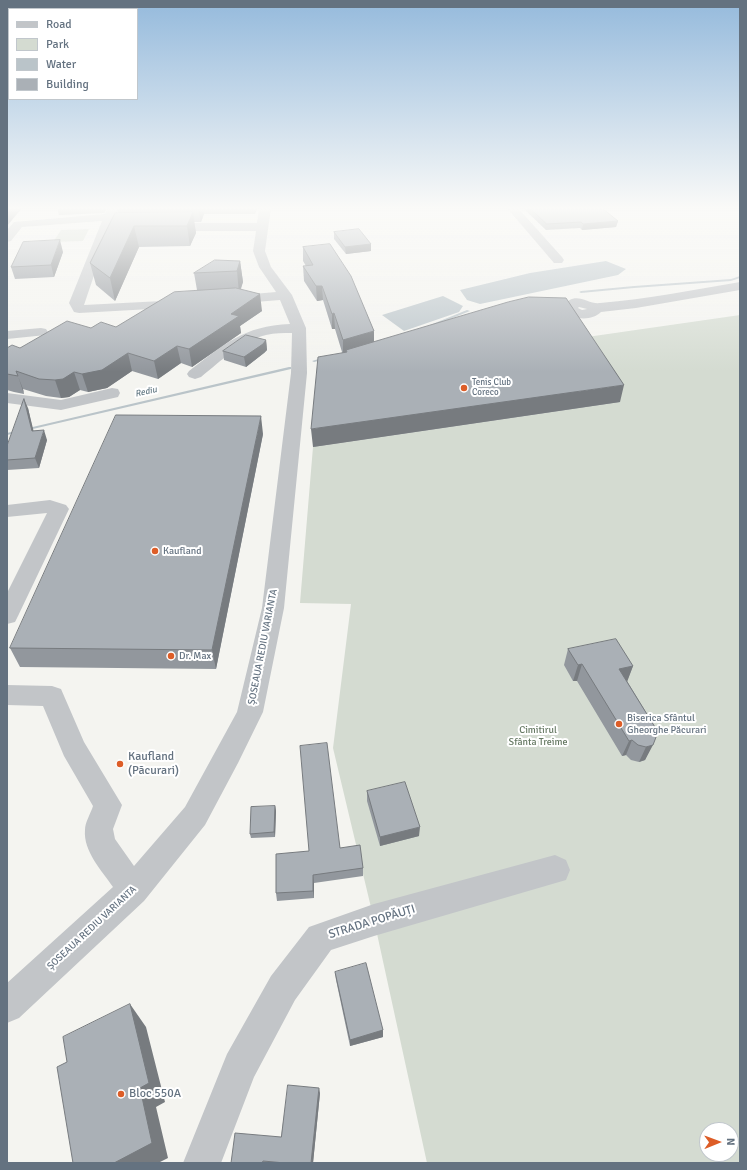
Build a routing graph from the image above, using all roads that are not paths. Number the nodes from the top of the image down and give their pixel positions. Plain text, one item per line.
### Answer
1 (92, 263) edge
2 (263, 263) edge
3 (740, 286) edge
4 (285, 294) junction
5 (217, 301) edge
6 (194, 303) edge
7 (563, 307) edge
8 (299, 328) junction
9 (41, 332) dead end
10 (7, 335) edge
11 (195, 374) dead end
12 (112, 393) dead end
13 (7, 398) edge
14 (29, 495) dead end
15 (7, 497) edge
16 (7, 511) edge
17 (7, 616) edge
18 (7, 695) edge
19 (555, 870) dead end
20 (133, 890) junction
21 (7, 1006) edge
22 (202, 1163) edge

1 - 6 street
2 - 4 street, ȘOSEAUA REDIU VARIANTA
3 - 7 street
4 - 5 street
4 - 8 street, ȘOSEAUA REDIU VARIANTA
8 - 11 street
8 - 20 street, ȘOSEAUA REDIU VARIANTA
9 - 10 street
12 - 13 street
14 - 15 street
16 - 17 street
18 - 20 street
19 - 22 street, STRADA POPĂUȚI
20 - 21 street, ȘOSEAUA REDIU VARIANTA

